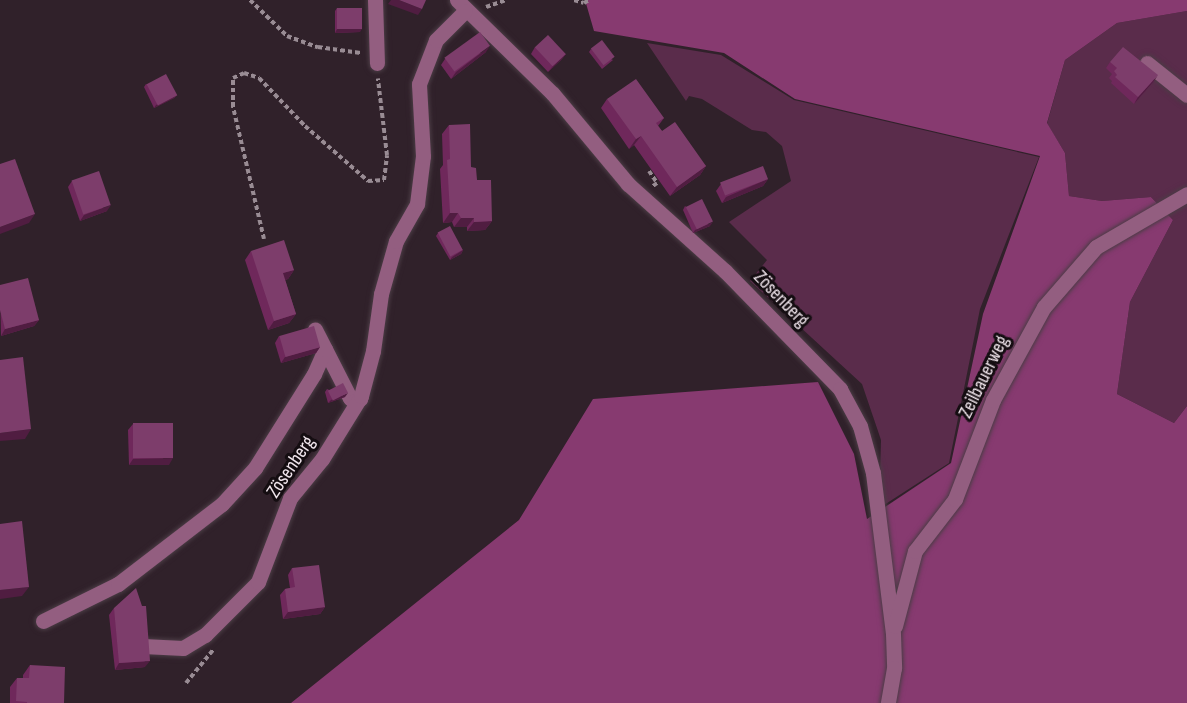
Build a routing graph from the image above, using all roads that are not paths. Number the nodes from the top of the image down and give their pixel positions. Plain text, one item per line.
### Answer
1 (375, 0) edge
2 (461, 5) edge
3 (376, 59) road end
4 (1147, 63) edge
5 (1187, 95) edge
6 (1187, 194) edge
7 (315, 329) edge
8 (325, 349) junction
9 (360, 399) junction
10 (43, 621) dead end
11 (893, 634) junction
12 (143, 646) edge
13 (888, 703) edge

1 - 3 street
2 - 9 street, Zösenberg
2 - 11 street, Zösenberg
4 - 5 street
6 - 11 street, Zeilbauerweg
7 - 8 street
8 - 9 street
8 - 10 street, Zösenberg
9 - 12 street, Zösenberg
11 - 13 street, Zösenberg

